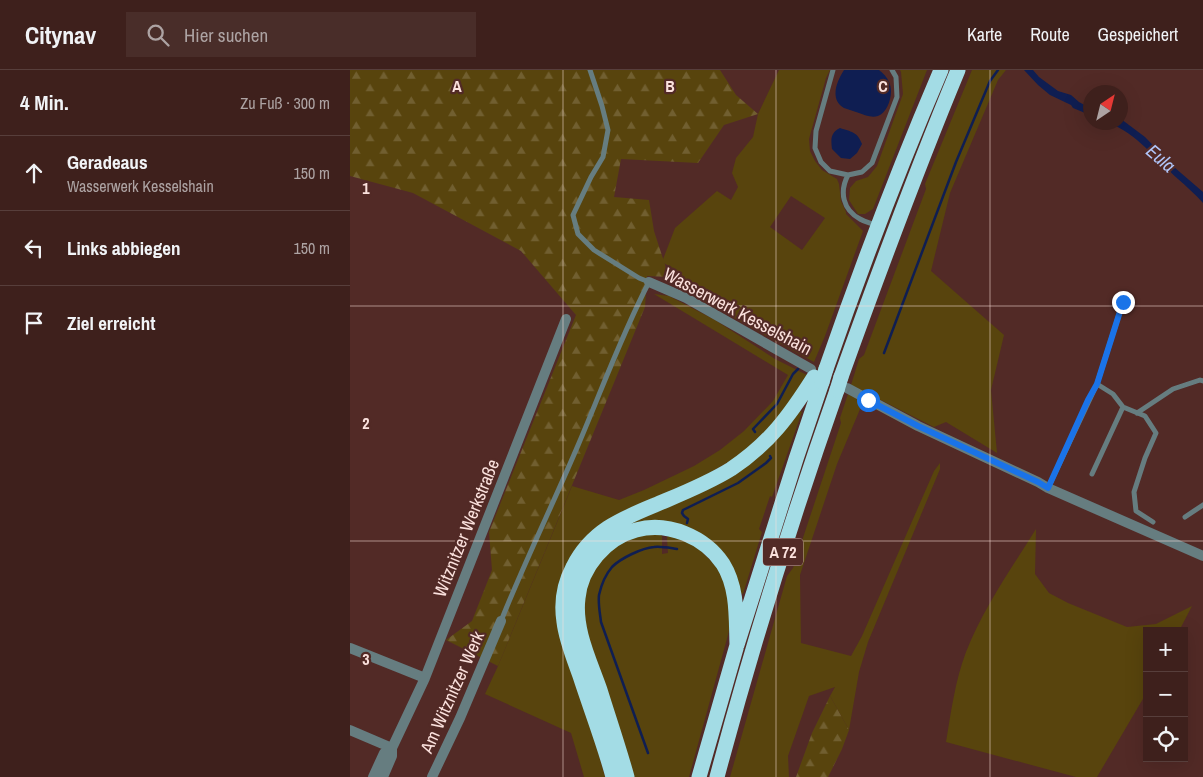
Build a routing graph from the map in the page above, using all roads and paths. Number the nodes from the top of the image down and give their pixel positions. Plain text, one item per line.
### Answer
1 (590, 70) edge
2 (833, 70) edge
3 (892, 70) edge
4 (940, 70) edge
5 (958, 70) edge
6 (848, 176) junction
7 (878, 226) junction
8 (648, 282) junction
9 (1123, 302) dead end
10 (566, 319) dead end
11 (819, 372) junction
12 (1203, 381) edge
13 (1097, 384) junction
14 (842, 385) junction
15 (1123, 407) junction
16 (1137, 413) junction
17 (1092, 474) dead end
18 (1048, 488) junction
19 (1203, 505) edge
20 (1185, 516) dead end
21 (1153, 522) dead end
22 (1203, 556) edge
23 (501, 621) joint
24 (737, 645) junction
25 (350, 648) edge
26 (425, 678) junction
27 (350, 730) edge
28 (392, 748) junction
29 (373, 777) edge
30 (383, 777) edge
31 (432, 777) edge
32 (613, 777) edge
33 (627, 777) edge
34 (699, 777) edge
35 (717, 777) edge

1 - 8 lane
2 - 6 lane
3 - 6 lane
4 - 7 highway, A 72
5 - 14 highway, A 72
6 - 7 lane
7 - 11 highway, A 72
8 - 11 street, Wasserwerk Kesselshain
8 - 23 lane
9 - 13 lane
10 - 26 street, Witznitzer Werkstraße
11 - 24 highway, A 72
11 - 32 highway
12 - 16 lane
13 - 15 lane
13 - 18 lane
14 - 18 street
14 - 35 highway, A 72
15 - 16 lane
15 - 17 lane
16 - 21 lane
18 - 22 street
19 - 20 lane
23 - 31 street, Am Witznitzer Werk
24 - 33 highway
24 - 34 highway, A 72
25 - 26 street
26 - 28 street, Witznitzer Werkstraße
27 - 28 street
28 - 29 street, Witznitzer Werkstraße
28 - 30 street, Witznitzer Werkstraße

